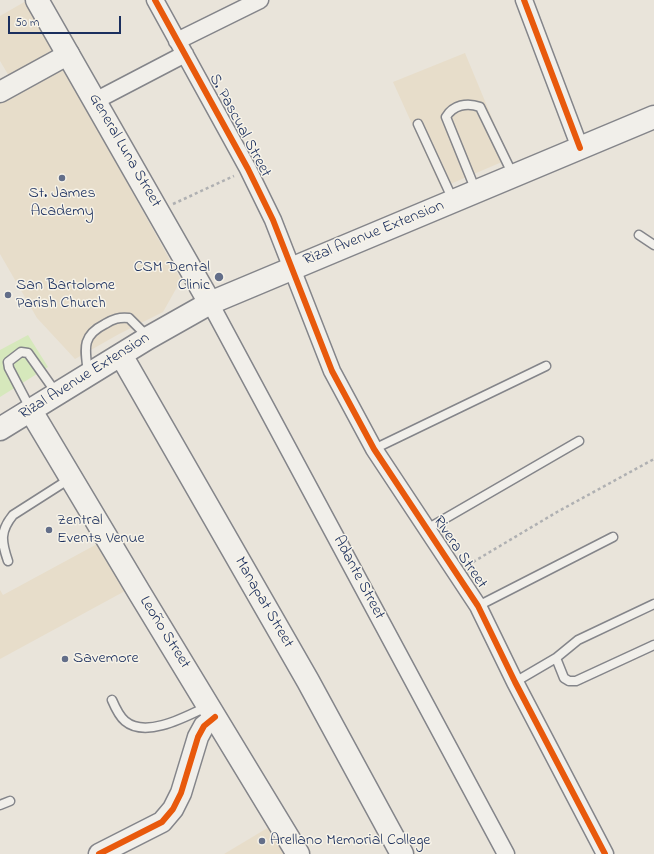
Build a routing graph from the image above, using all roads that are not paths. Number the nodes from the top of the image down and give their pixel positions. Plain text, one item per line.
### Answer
1 (37, 0) edge
2 (155, 0) edge
3 (260, 0) edge
4 (524, 0) edge
5 (181, 47) junction
6 (69, 54) junction
7 (0, 92) edge
8 (95, 101) junction
9 (654, 117) edge
10 (418, 124) dead end
11 (580, 148) junction
12 (514, 176) junction
13 (476, 192) junction
14 (454, 201) junction
15 (639, 235) dead end
16 (654, 244) edge
17 (292, 268) junction
18 (210, 303) junction
19 (148, 338) junction
20 (120, 355) junction
21 (546, 366) dead end
22 (88, 375) junction
23 (58, 394) junction
24 (32, 411) junction
25 (0, 429) edge
26 (579, 441) dead end
27 (374, 449) junction
28 (72, 477) junction
29 (427, 529) junction
30 (613, 537) dead end
31 (8, 561) dead end
32 (654, 604) edge
33 (478, 606) junction
34 (654, 645) edge
35 (556, 658) junction
36 (515, 682) junction
37 (112, 700) dead end
38 (212, 712) junction
39 (10, 801) dead end
40 (0, 806) edge
41 (99, 854) edge
42 (298, 854) edge
43 (402, 854) edge
44 (506, 854) edge
45 (605, 854) edge

1 - 6 main road, General Luna Street
2 - 5 street, S. Pascual Street
3 - 5 street
4 - 11 street
5 - 8 street
5 - 17 street, S. Pascual Street
6 - 7 street
6 - 8 main road, General Luna Street
8 - 18 main road, General Luna Street
9 - 11 main road, Rizal Avenue Extension
10 - 14 lane
11 - 12 main road, Rizal Avenue Extension
12 - 13 main road, Rizal Avenue Extension
12 - 13 lane
13 - 14 main road, Rizal Avenue Extension
14 - 17 main road, Rizal Avenue Extension
15 - 16 lane
17 - 18 main road, Rizal Avenue Extension
17 - 27 street, Rivera Street
18 - 19 main road, Rizal Avenue Extension
18 - 44 street, Adante Street
19 - 20 main road, Rizal Avenue Extension
19 - 22 lane
20 - 22 main road, Rizal Avenue Extension
20 - 43 main road, Manapat Street
21 - 27 lane
22 - 23 main road, Rizal Avenue Extension
23 - 24 main road, Rizal Avenue Extension
23 - 24 lane
24 - 25 main road, Rizal Avenue Extension
24 - 28 main road, Leoño Street
26 - 29 lane
27 - 29 street, Rivera Street
28 - 31 lane
28 - 38 main road, Leoño Street
29 - 33 street, Rivera Street
30 - 33 lane
32 - 35 lane
33 - 36 street, Rivera Street
34 - 35 lane
35 - 36 lane
36 - 45 street, Rivera Street
37 - 38 lane
38 - 41 street
38 - 42 main road, Leoño Street
39 - 40 lane

